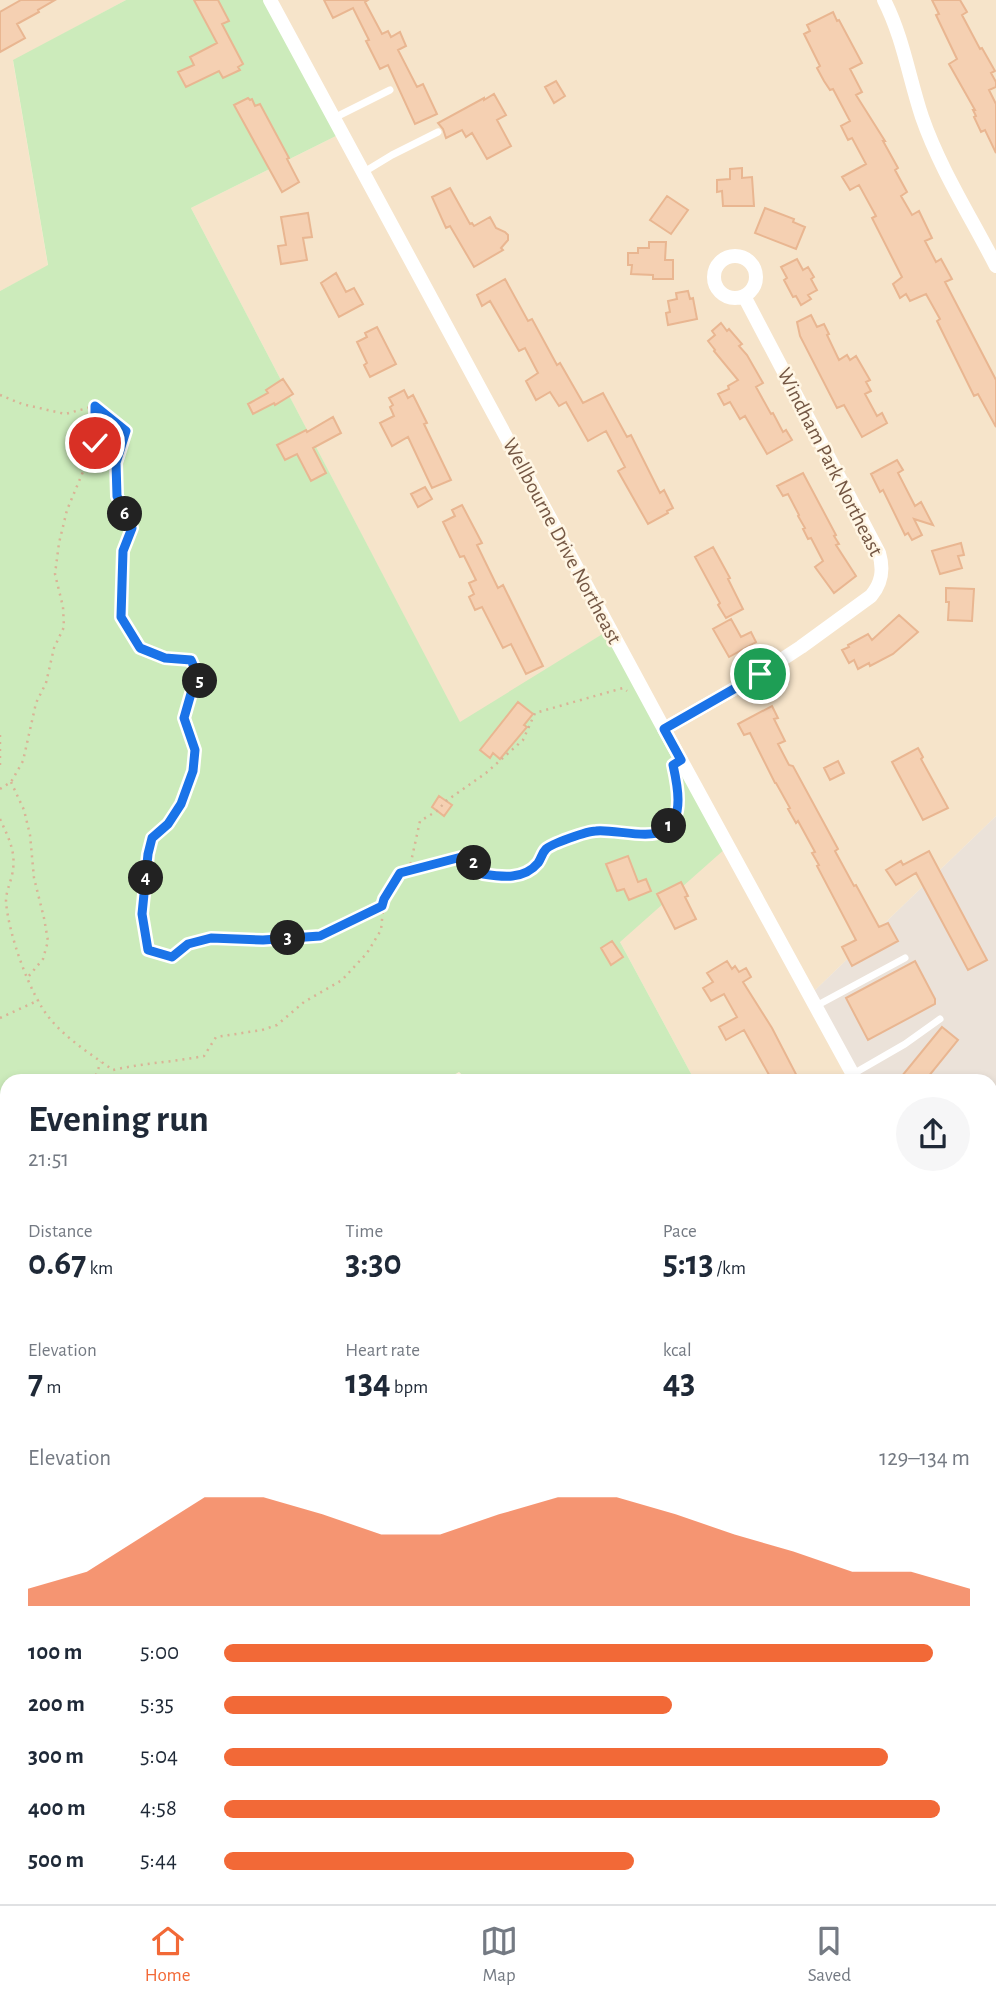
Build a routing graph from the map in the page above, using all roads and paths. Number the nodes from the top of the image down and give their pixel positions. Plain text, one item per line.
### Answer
1 (270, 0) edge
2 (884, 0) edge
3 (390, 90) dead end
4 (334, 118) junction
5 (438, 132) dead end
6 (363, 172) junction
7 (996, 266) edge
8 (744, 296) dead end
9 (0, 395) edge
10 (95, 406) junction
11 (631, 693) dead end
12 (664, 729) junction
13 (0, 735) edge
14 (0, 770) edge
15 (11, 782) junction
16 (677, 783) dead end
17 (0, 789) edge
18 (0, 819) edge
19 (410, 871) junction
20 (382, 906) junction
21 (905, 958) dead end
22 (27, 977) junction
23 (39, 1000) junction
24 (816, 1006) junction
25 (0, 1018) edge
26 (940, 1019) dead end
27 (102, 1062) junction
28 (97, 1074) edge
29 (853, 1074) edge
30 (861, 1074) edge

1 - 4 street, Wellbourne Drive Northeast
2 - 7 street
3 - 4 lane
4 - 6 street, Wellbourne Drive Northeast
5 - 6 lane
6 - 12 street, Wellbourne Drive Northeast
8 - 12 street, Windham Park Northeast
9 - 10 path
10 - 15 path
10 - 20 path
11 - 19 path
12 - 24 street, Wellbourne Drive Northeast
13 - 14 path
15 - 17 path
15 - 22 path
16 - 19 path
18 - 22 path
19 - 20 path
20 - 27 path
21 - 24 lane
22 - 23 path
23 - 25 path
23 - 27 path
24 - 29 street, Wellbourne Drive Northeast
26 - 30 lane
27 - 28 path

